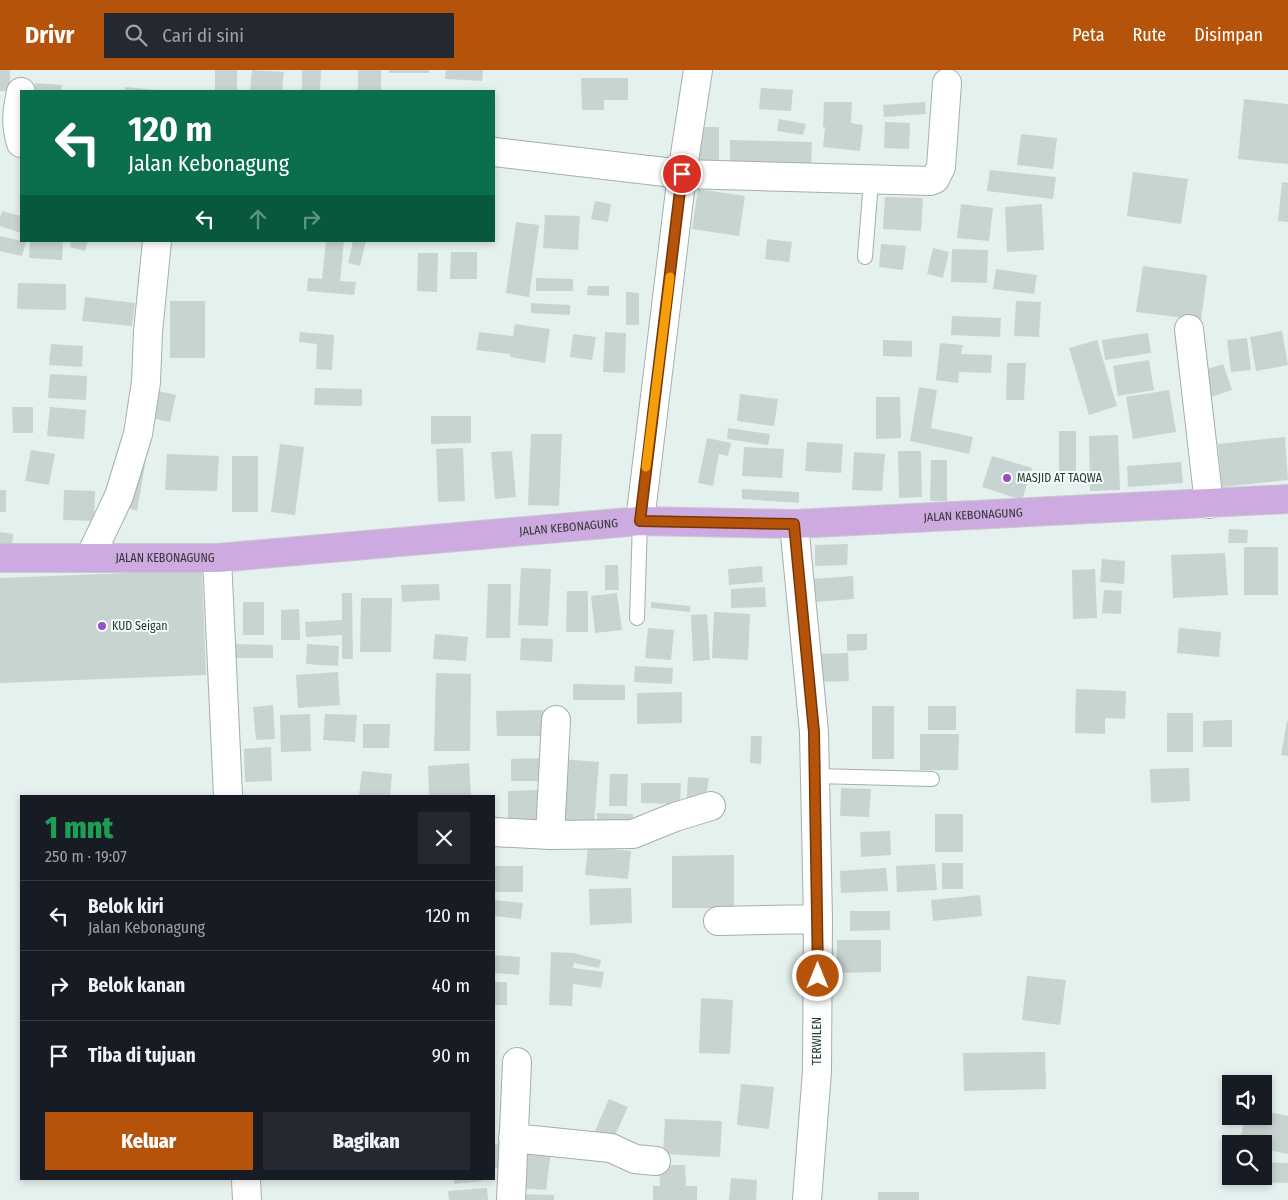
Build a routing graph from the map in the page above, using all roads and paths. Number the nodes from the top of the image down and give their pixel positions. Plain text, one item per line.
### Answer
1 (26, 70) edge
2 (698, 70) edge
3 (946, 83) dead end
4 (21, 90) edge
5 (20, 96) edge
6 (20, 140) edge
7 (495, 152) edge
8 (682, 174) junction
9 (871, 180) junction
10 (157, 242) edge
11 (865, 257) dead end
12 (1189, 329) dead end
13 (1288, 499) edge
14 (1209, 504) junction
15 (640, 521) junction
16 (794, 524) junction
17 (90, 557) junction
18 (0, 558) edge
19 (217, 558) junction
20 (637, 618) dead end
21 (556, 720) dead end
22 (815, 776) junction
23 (932, 779) dead end
24 (228, 795) edge
25 (711, 806) dead end
26 (495, 832) edge
27 (550, 835) junction
28 (818, 918) junction
29 (718, 920) dead end
30 (517, 1062) dead end
31 (513, 1138) junction
32 (656, 1161) dead end
33 (246, 1180) edge
34 (247, 1200) edge
35 (511, 1200) edge
36 (807, 1200) edge

1 - 4 street
2 - 8 street
3 - 9 street
5 - 6 street
7 - 8 street
8 - 9 street
8 - 15 street
9 - 11 lane
10 - 17 street
12 - 14 street
13 - 14 main road, JALAN KEBONAGUNG
14 - 16 main road, JALAN KEBONAGUNG
15 - 16 main road, JALAN KEBONAGUNG
15 - 19 main road, JALAN KEBONAGUNG
15 - 20 lane
16 - 22 street, TERWILEN
17 - 18 main road, JALAN KEBONAGUNG
17 - 19 main road, JALAN KEBONAGUNG
19 - 24 street
21 - 27 street
22 - 23 lane
22 - 28 street, TERWILEN
25 - 27 street
26 - 27 street
28 - 29 street
28 - 36 street, TERWILEN
30 - 31 street
31 - 32 street
31 - 35 street
33 - 34 street

